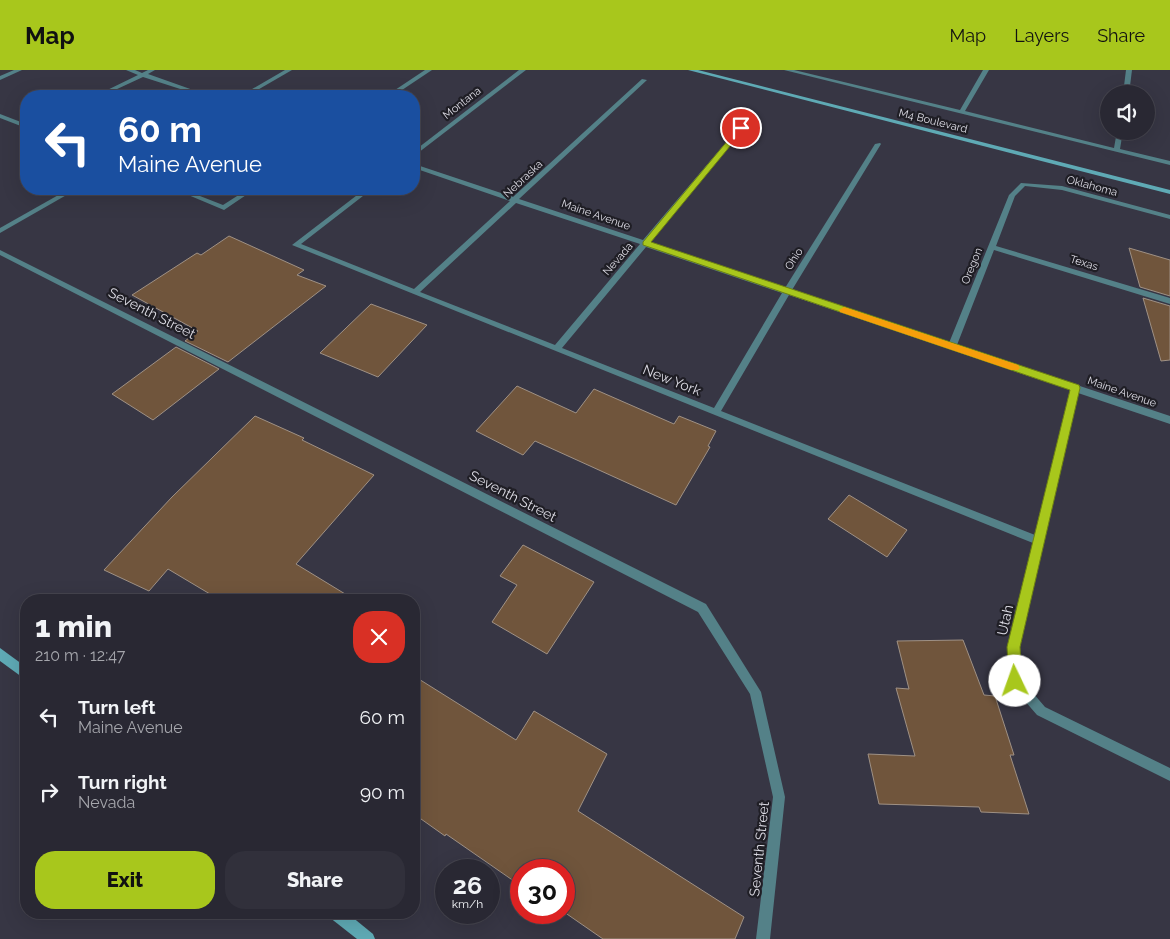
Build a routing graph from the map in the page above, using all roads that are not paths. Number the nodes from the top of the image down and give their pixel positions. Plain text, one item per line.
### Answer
1 (19, 70) edge
2 (129, 70) edge
3 (152, 70) edge
4 (289, 70) edge
5 (429, 70) edge
6 (523, 70) edge
7 (691, 70) edge
8 (787, 70) edge
9 (986, 70) edge
10 (1130, 70) edge
11 (142, 74) junction
12 (0, 78) edge
13 (644, 80) dead end
14 (1128, 85) edge
15 (110, 90) edge
16 (189, 90) edge
17 (253, 90) edge
18 (398, 90) edge
19 (962, 112) junction
20 (753, 114) dead end
21 (0, 116) edge
22 (20, 124) edge
23 (1119, 140) edge
24 (878, 144) dead end
25 (420, 149) edge
26 (1117, 150) junction
27 (1170, 163) edge
28 (420, 168) edge
29 (1170, 192) edge
30 (1012, 194) joint
31 (63, 195) edge
32 (192, 195) edge
33 (243, 195) edge
34 (361, 195) edge
35 (515, 200) junction
36 (1170, 217) edge
37 (0, 231) edge
38 (646, 244) junction
39 (992, 248) junction
40 (0, 252) edge
41 (787, 291) junction
42 (415, 292) junction
43 (1170, 301) edge
44 (952, 346) junction
45 (556, 349) junction
46 (1075, 388) junction
47 (716, 412) junction
48 (1170, 420) edge
49 (1039, 541) junction
50 (0, 654) edge
51 (20, 669) edge
52 (1170, 775) edge
53 (343, 919) edge
54 (368, 939) edge
55 (763, 939) edge

1 - 12 street
2 - 11 street
3 - 11 street
4 - 17 street
5 - 18 street
6 - 25 street, Montana
7 - 29 street, M4 Boulevard
8 - 19 street
9 - 19 street
10 - 14 street
11 - 15 street
11 - 16 street
13 - 35 street, Nebraska
19 - 26 street
20 - 38 street, Nevada
21 - 22 street
23 - 26 street
24 - 41 street, Ohio
26 - 27 street
28 - 35 street, Maine Avenue
30 - 36 street, Oklahoma
30 - 39 street, Oregon
31 - 37 street
32 - 33 street
34 - 42 street, New York
35 - 38 street, Maine Avenue
35 - 42 street, Nebraska
38 - 41 street, Maine Avenue
38 - 45 street, Nevada
39 - 43 street, Texas
39 - 44 street, Oregon
40 - 55 street, Seventh Street
41 - 44 street, Maine Avenue
41 - 47 street, Ohio
42 - 45 street, New York
44 - 46 street, Maine Avenue
45 - 47 street, New York
46 - 48 street, Maine Avenue
46 - 49 street, Utah
47 - 49 street, New York
49 - 52 street, Utah
50 - 51 street
53 - 54 street

